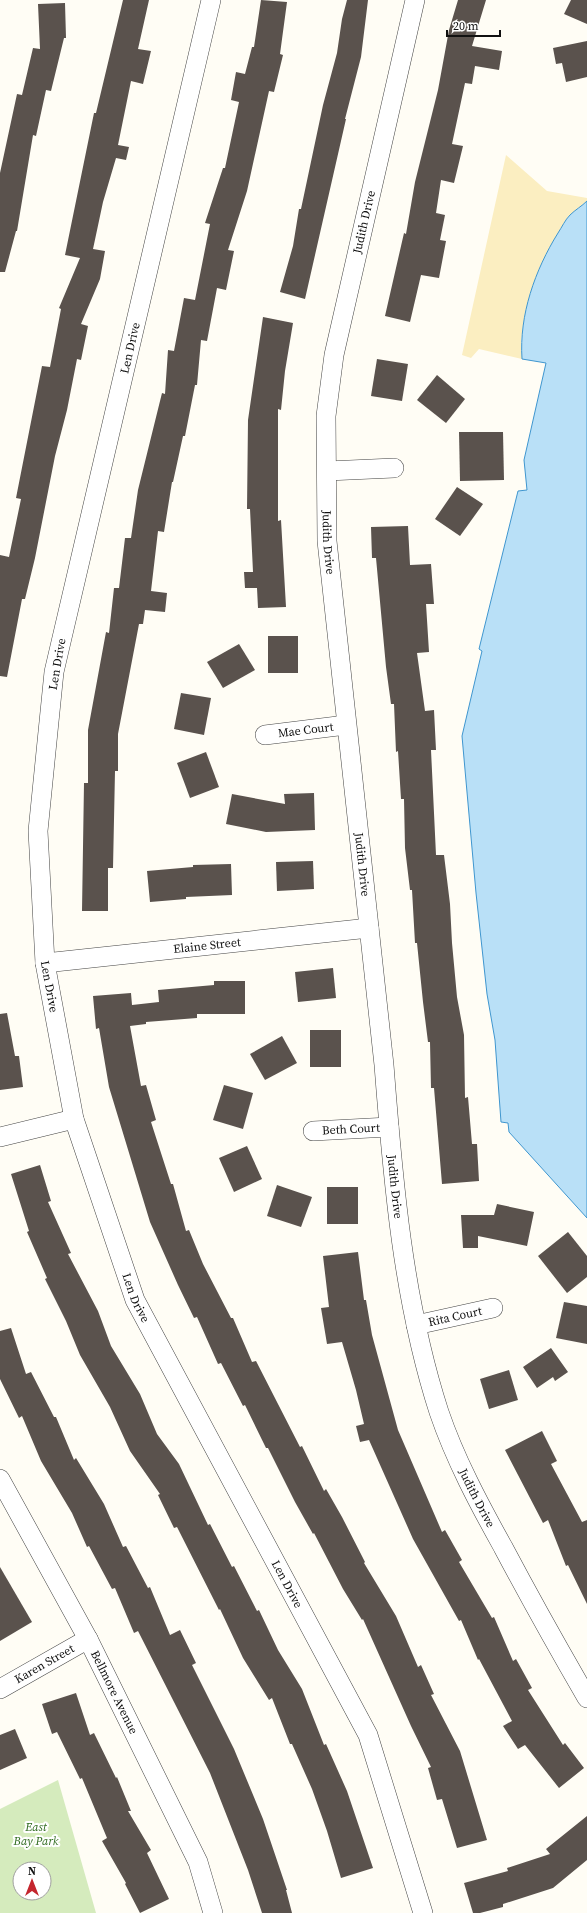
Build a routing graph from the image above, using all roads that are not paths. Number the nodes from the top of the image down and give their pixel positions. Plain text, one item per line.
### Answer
1 (211, 0) edge
2 (415, 0) edge
3 (394, 468) dead end
4 (327, 470) junction
5 (346, 725) junction
6 (265, 735) dead end
7 (368, 928) junction
8 (45, 963) junction
9 (74, 1118) junction
10 (389, 1127) junction
11 (312, 1131) dead end
12 (0, 1137) edge
13 (493, 1308) dead end
14 (416, 1325) junction
15 (0, 1480) edge
16 (88, 1639) junction
17 (0, 1688) edge
18 (587, 1698) edge
19 (213, 1913) edge
20 (423, 1913) edge

1 - 8 street, Len Drive
2 - 4 street, Judith Drive
3 - 4 street
4 - 5 street, Judith Drive
5 - 6 street, Mae Court
5 - 7 street, Judith Drive
7 - 8 street, Elaine Street
7 - 10 street, Judith Drive
8 - 9 street, Len Drive
9 - 12 street
9 - 20 street, Len Drive
10 - 11 street, Beth Court
10 - 14 street, Judith Drive
13 - 14 street, Rita Court
14 - 18 street, Judith Drive
15 - 16 street, Bellmore Avenue
16 - 17 street, Karen Street
16 - 19 street, Bellmore Avenue

